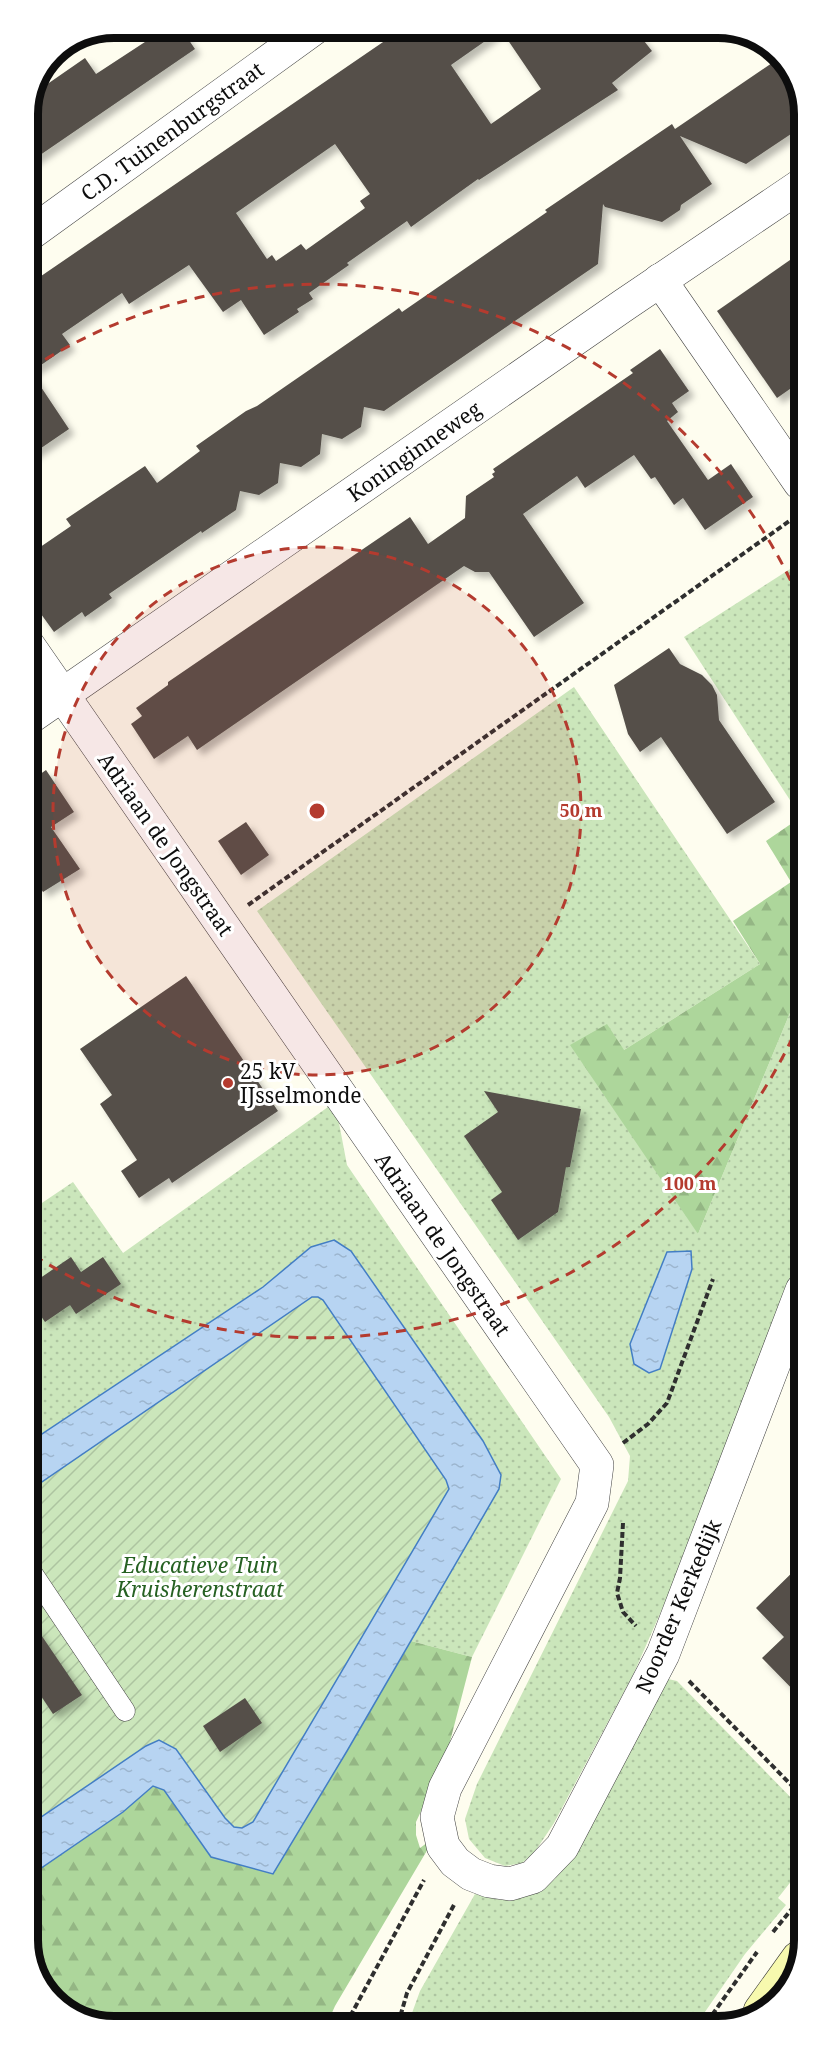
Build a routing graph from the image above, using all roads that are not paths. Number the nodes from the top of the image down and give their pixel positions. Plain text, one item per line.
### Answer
1 (281, 37) edge
2 (794, 190) edge
3 (38, 227) edge
4 (660, 280) junction
5 (794, 473) edge
6 (38, 659) edge
7 (63, 695) junction
8 (38, 712) edge
9 (794, 1311) edge
10 (38, 1581) edge
11 (125, 1711) dead end
12 (471, 1874) joint

1 - 3 street, C.D. Tuinenburgstraat
2 - 4 street, Koninginneweg
4 - 5 street
4 - 7 street, Koninginneweg
6 - 7 street, Adriaan de Jongstraat
7 - 8 street, Koninginneweg
7 - 12 street, Adriaan de Jongstraat
9 - 12 street, Noorder Kerkedijk
10 - 11 lane

